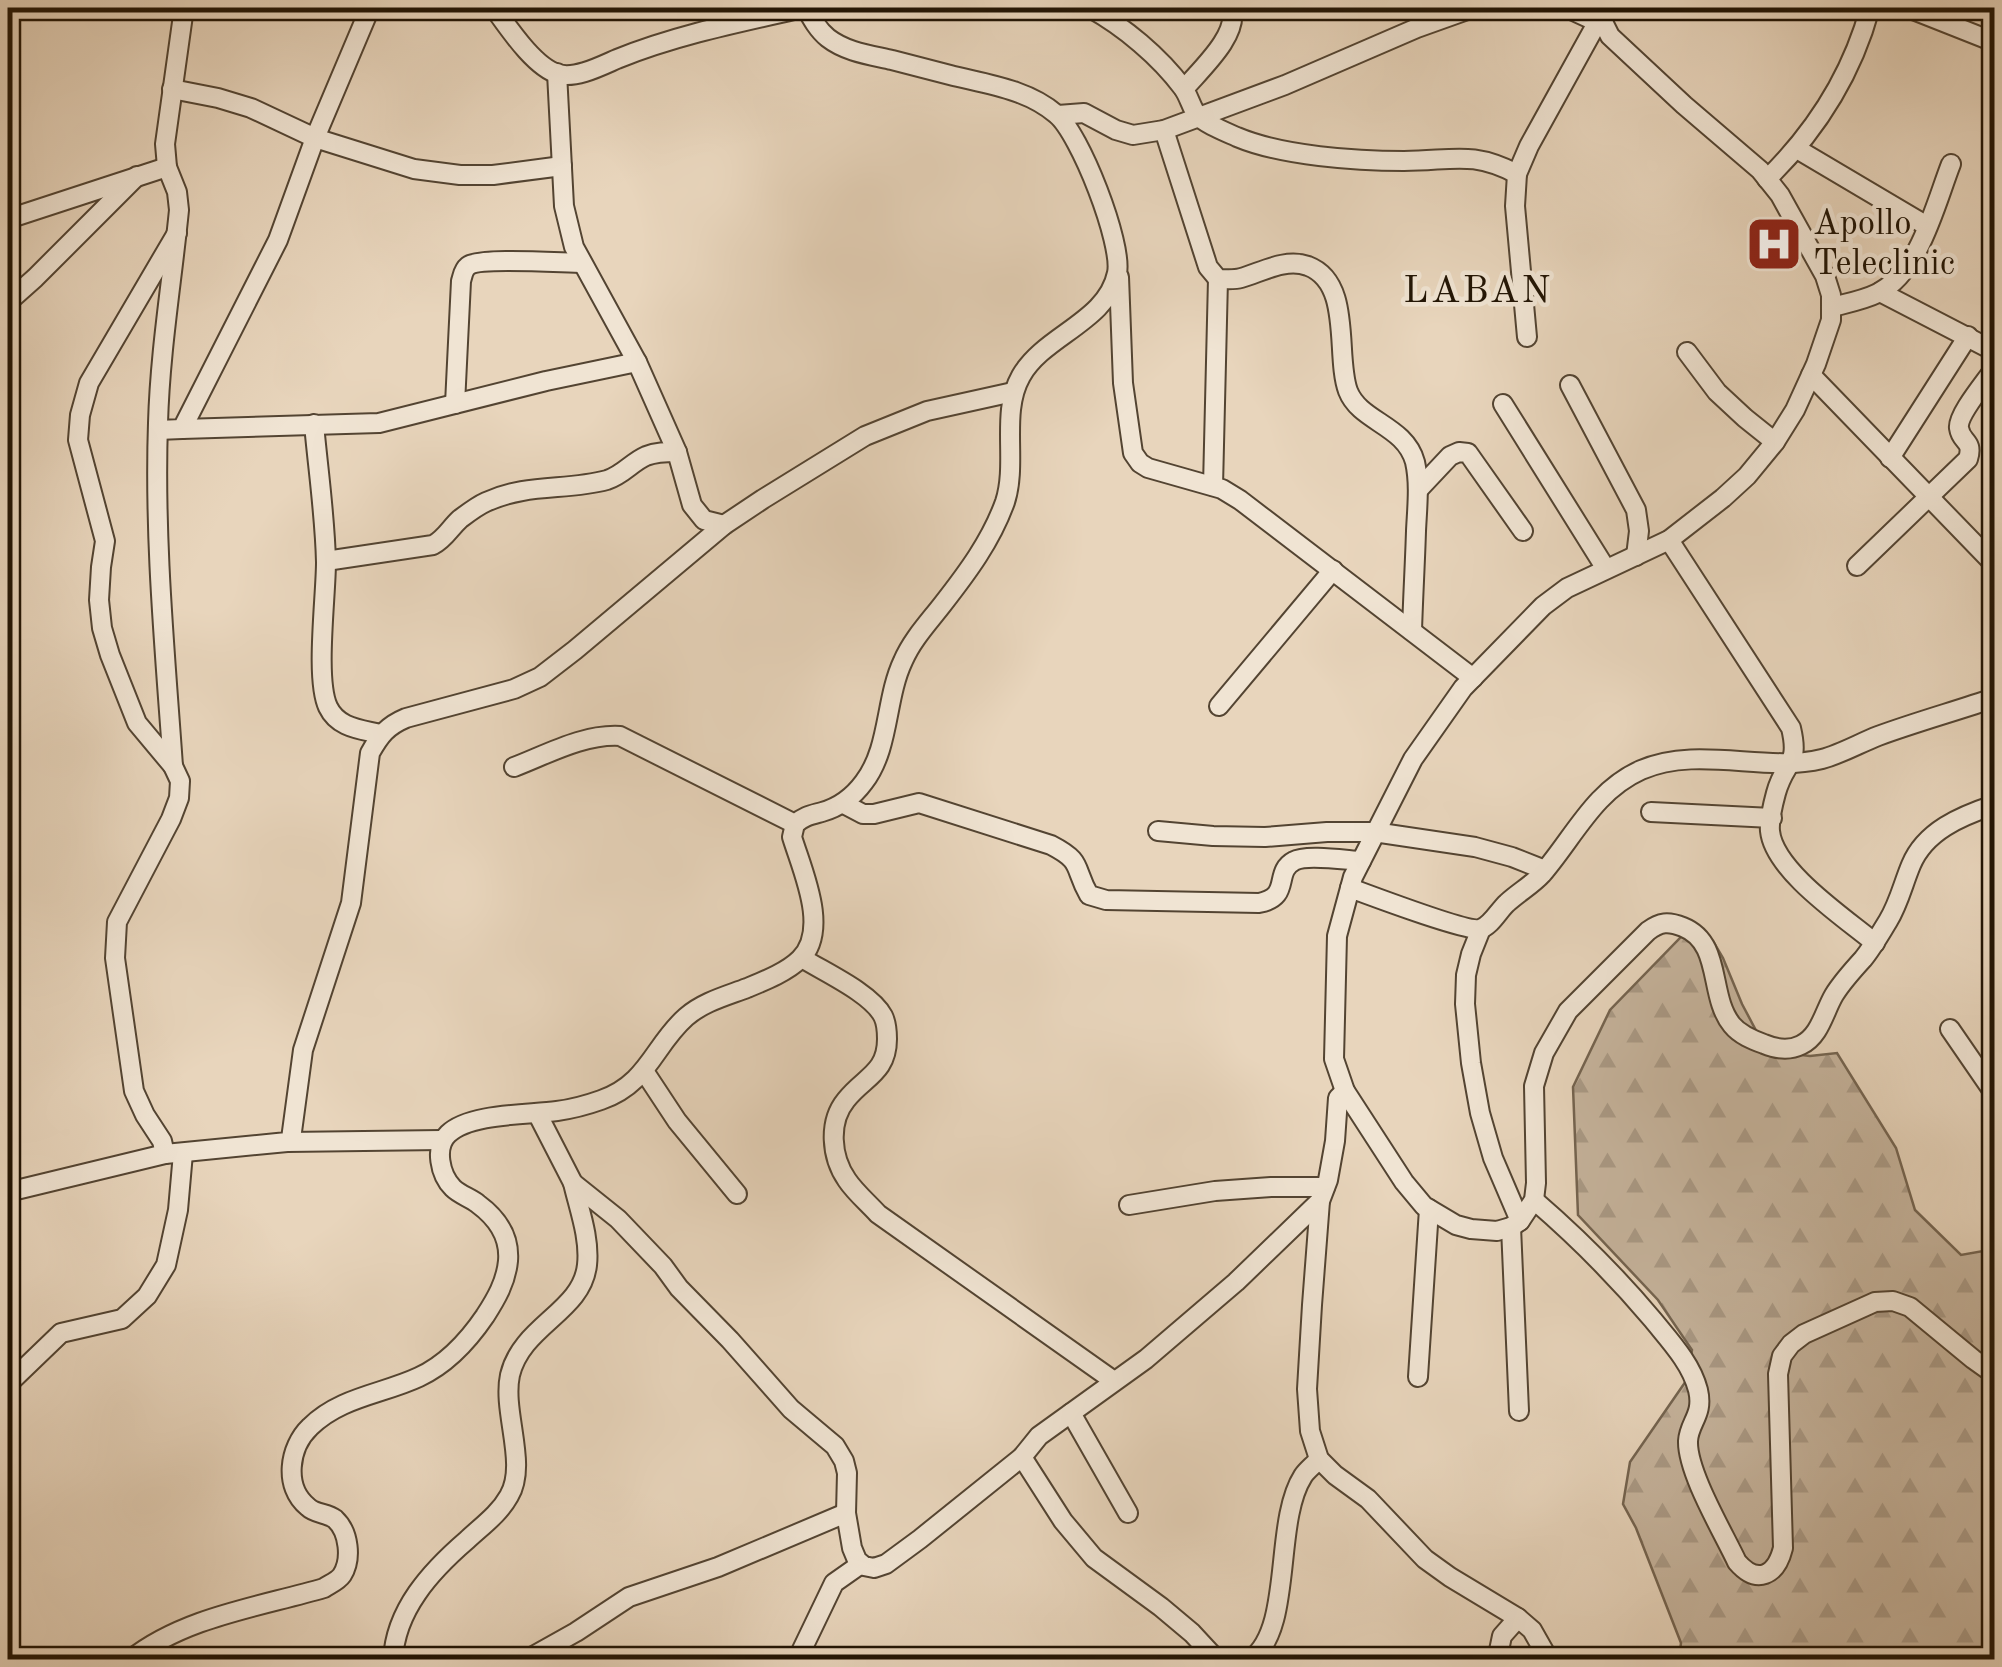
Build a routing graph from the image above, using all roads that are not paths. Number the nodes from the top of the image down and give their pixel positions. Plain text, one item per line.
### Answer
1 (184, 8) edge
2 (370, 8) edge
3 (494, 8) edge
4 (804, 8) edge
5 (1090, 8) edge
6 (1473, 8) edge
7 (1567, 8) edge
8 (1870, 8) edge
9 (1908, 8) edge
10 (1234, 10) edge
11 (1948, 15) edge
12 (1601, 19) edge
13 (1994, 42) edge
14 (556, 74) junction
15 (172, 89) junction
16 (1184, 89) junction
17 (1058, 115) junction
18 (1198, 117) junction
19 (1164, 130) junction
20 (315, 138) junction
21 (1797, 149) junction
22 (1950, 164) dead end
23 (562, 166) junction
24 (167, 167) junction
25 (1517, 174) junction
26 (136, 176) junction
27 (1768, 179) junction
28 (8, 219) edge
29 (1927, 226) junction
30 (177, 233) junction
31 (582, 264) junction
32 (1118, 269) junction
33 (1218, 279) junction
34 (1880, 292) junction
35 (8, 302) edge
36 (1832, 307) junction
37 (1968, 336) junction
38 (1527, 337) dead end
39 (1994, 351) edge
40 (1687, 352) dead end
41 (637, 362) junction
42 (1994, 369) edge
43 (1812, 375) junction
44 (1570, 385) dead end
45 (1013, 392) junction
46 (455, 404) junction
47 (1502, 404) dead end
48 (314, 424) junction
49 (182, 429) junction
50 (158, 430) junction
51 (1775, 442) junction
52 (676, 452) junction
53 (1890, 458) junction
54 (1213, 486) junction
55 (1418, 490) junction
56 (1931, 497) junction
57 (724, 525) junction
58 (1523, 531) dead end
59 (1669, 540) junction
60 (1636, 556) junction
61 (326, 561) junction
62 (1994, 564) edge
63 (1857, 566) dead end
64 (1606, 569) junction
65 (1333, 570) junction
66 (1412, 630) junction
67 (1473, 678) junction
68 (1994, 698) edge
69 (1218, 706) dead end
70 (380, 734) junction
71 (1792, 762) junction
72 (173, 766) junction
73 (514, 767) dead end
74 (844, 804) junction
75 (1994, 805) edge
76 (1651, 812) dead end
77 (1772, 818) junction
78 (795, 824) junction
79 (1158, 831) dead end
80 (1374, 832) junction
81 (1361, 860) junction
82 (1545, 870) junction
83 (1350, 888) junction
84 (1480, 929) junction
85 (1874, 943) junction
86 (802, 958) junction
87 (1950, 1029) dead end
88 (644, 1071) junction
89 (1344, 1090) junction
90 (1994, 1094) edge
91 (537, 1113) junction
92 (441, 1140) junction
93 (287, 1142) junction
94 (174, 1154) junction
95 (573, 1182) junction
96 (8, 1192) edge
97 (737, 1194) dead end
98 (1323, 1194) junction
99 (1534, 1200) junction
100 (1129, 1206) dead end
101 (1429, 1210) junction
102 (1515, 1224) junction
103 (1994, 1374) edge
104 (1418, 1378) dead end
105 (1114, 1382) junction
106 (8, 1384) edge
107 (1519, 1411) dead end
108 (1070, 1413) junction
109 (1022, 1457) junction
110 (1319, 1459) junction
111 (846, 1513) junction
112 (1128, 1513) dead end
113 (861, 1564) junction
114 (1518, 1618) junction
115 (1251, 1659) edge
116 (130, 1660) edge
117 (393, 1660) edge
118 (526, 1660) edge
119 (798, 1660) edge
120 (1217, 1660) edge
121 (1497, 1660) edge
122 (1549, 1660) edge

1 - 15 street
2 - 20 street
3 - 14 street
4 - 14 street
4 - 17 street
5 - 16 street
6 - 18 street
7 - 12 street
8 - 21 street
9 - 11 street
10 - 16 street
11 - 13 street
12 - 25 street
12 - 27 street
14 - 23 street
15 - 20 street
15 - 24 street
16 - 18 street
17 - 19 street
17 - 32 street
18 - 19 street
18 - 25 street
19 - 33 street
20 - 23 street
20 - 49 street
21 - 27 street
21 - 29 street
22 - 29 street
23 - 31 street
24 - 26 street
24 - 30 street
25 - 38 street
26 - 28 street
26 - 35 street
27 - 36 street
29 - 34 street
30 - 50 street
30 - 72 street
31 - 41 street
31 - 46 street
32 - 45 street
32 - 54 street
33 - 54 street
33 - 55 street
34 - 36 street
34 - 37 street
36 - 43 street
37 - 39 street
37 - 53 street
40 - 51 street
41 - 46 street
41 - 52 street
42 - 56 street
43 - 51 street
43 - 53 street
44 - 60 street
45 - 57 street
45 - 74 street
46 - 48 street
47 - 64 street
48 - 49 street
48 - 61 street
49 - 50 street
50 - 72 street
51 - 59 street
52 - 57 street
52 - 61 street
53 - 56 street
54 - 65 street
55 - 58 street
55 - 66 street
56 - 62 street
56 - 63 street
57 - 70 street
59 - 60 street
59 - 71 street
60 - 64 street
61 - 70 street
64 - 67 street
65 - 66 street
65 - 69 street
66 - 67 street
67 - 80 street
68 - 71 street
70 - 93 street
71 - 77 street
71 - 82 street
72 - 94 street
73 - 78 street
74 - 78 street
74 - 81 street
75 - 85 street
76 - 77 street
77 - 85 street
78 - 86 street
79 - 80 street
80 - 81 street
80 - 82 street
81 - 83 street
82 - 84 street
83 - 84 street
83 - 89 street
84 - 102 street
85 - 99 street
86 - 88 street
86 - 105 street
87 - 90 street
88 - 91 street
88 - 97 street
89 - 98 street
89 - 101 street
91 - 92 street
91 - 95 street
92 - 93 street
92 - 116 street
93 - 94 street
94 - 96 street
94 - 106 street
95 - 111 street
95 - 117 street
98 - 100 street
98 - 105 street
98 - 110 street
99 - 102 street
99 - 103 street
101 - 102 street
101 - 104 street
102 - 107 street
105 - 108 street
108 - 109 street
108 - 112 street
109 - 113 street
109 - 120 street
110 - 114 street
110 - 115 street
111 - 113 street
111 - 118 street
113 - 119 street
114 - 121 street
114 - 122 street

